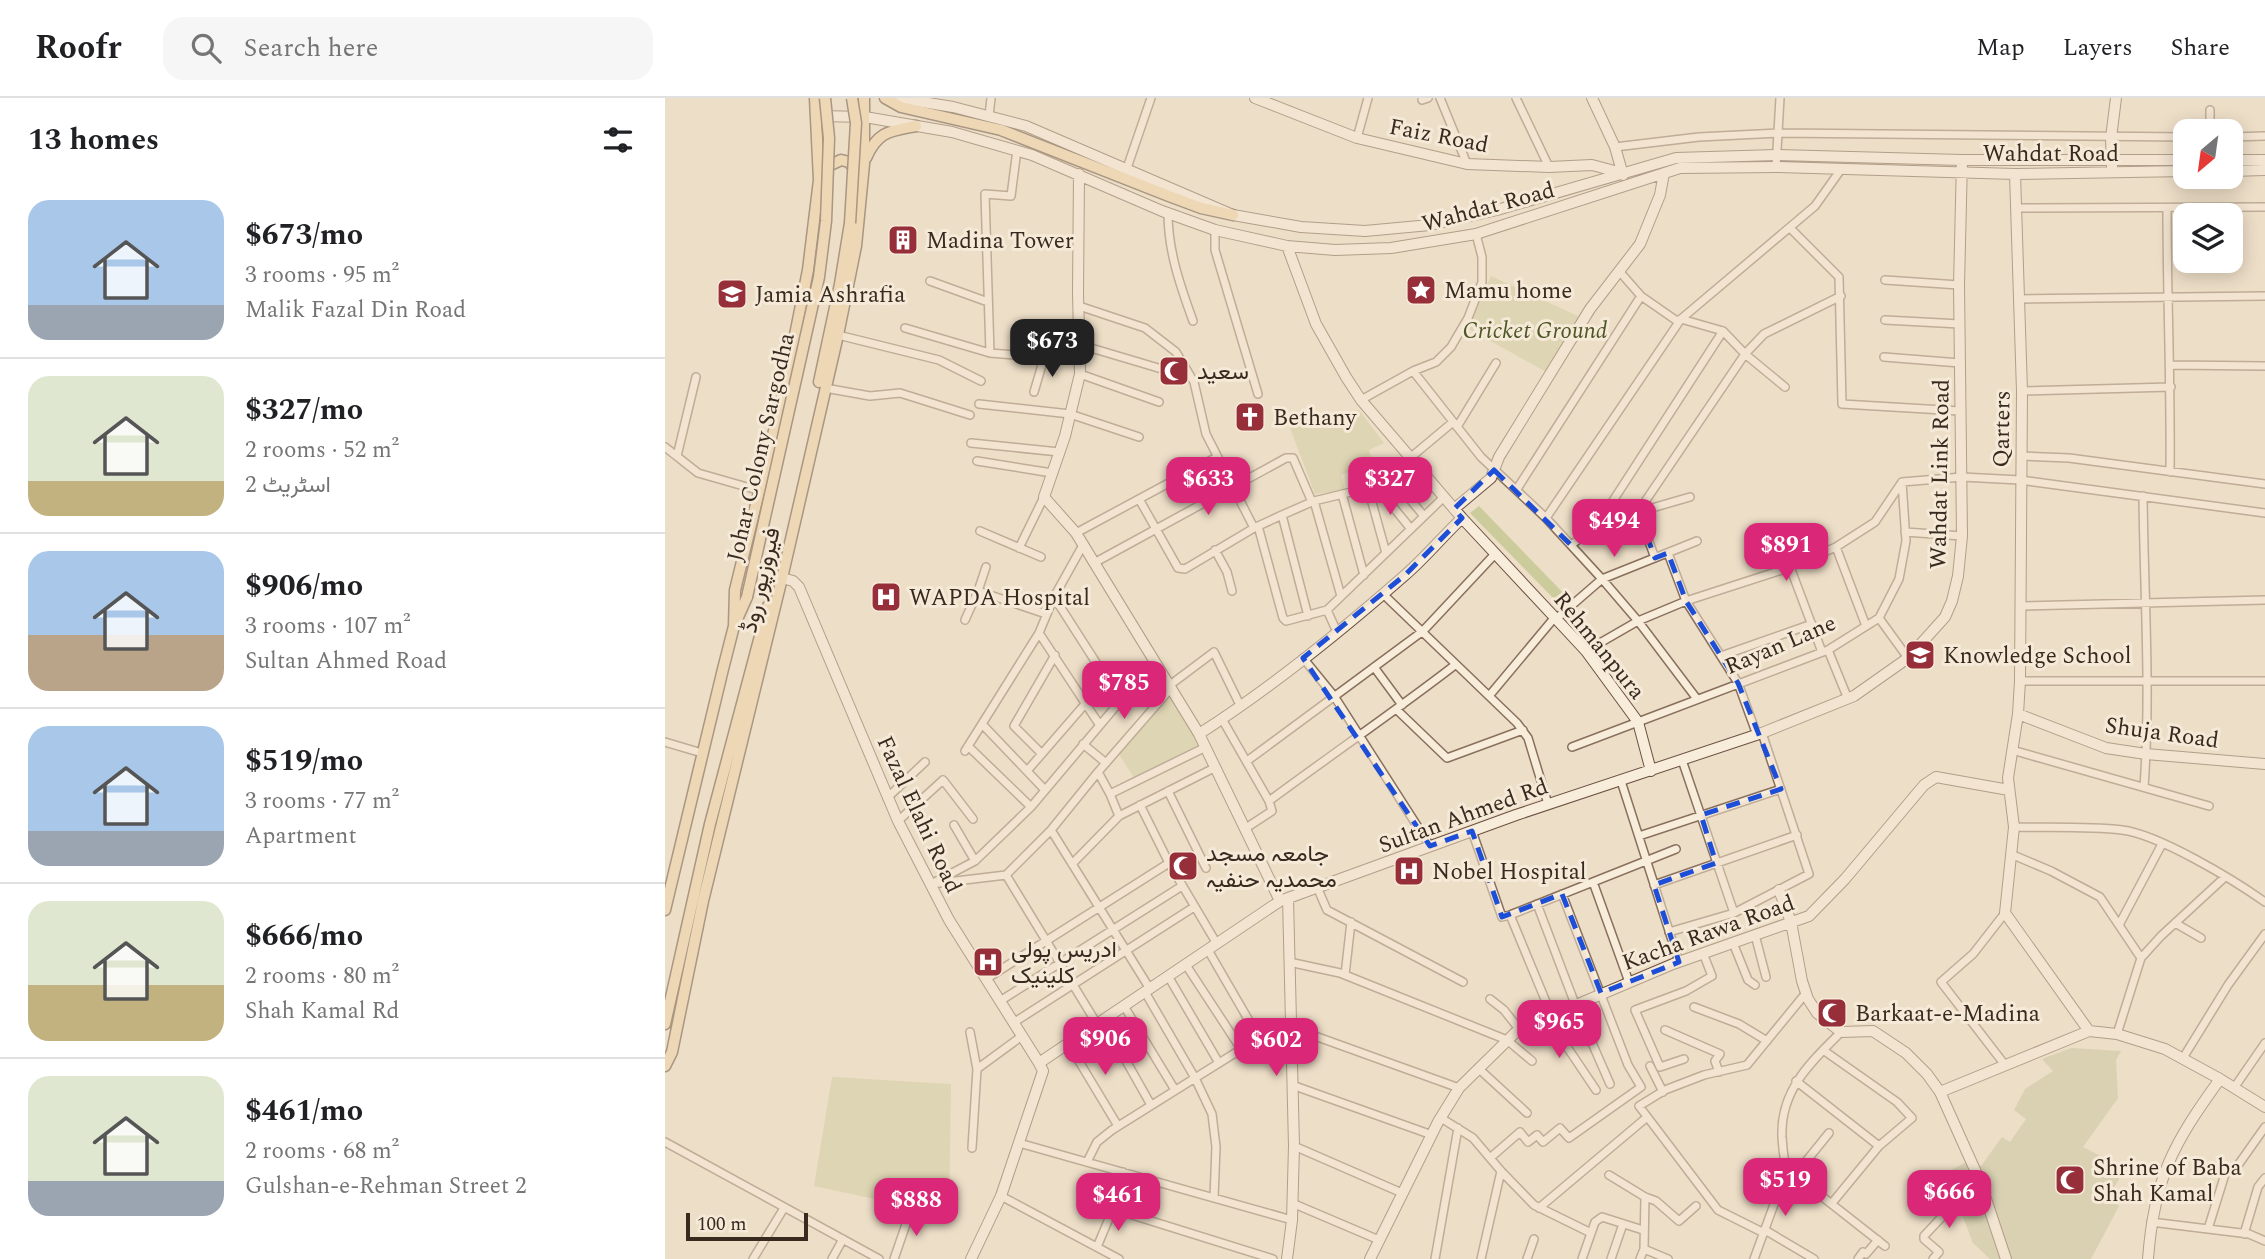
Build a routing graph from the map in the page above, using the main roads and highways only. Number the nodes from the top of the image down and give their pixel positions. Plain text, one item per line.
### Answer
1 (815, 98) edge
2 (825, 98) edge
3 (852, 98) edge
4 (864, 98) edge
5 (884, 98) edge
6 (916, 126) road end
7 (864, 164) junction
8 (861, 177) junction
9 (819, 180) junction
10 (1233, 215) road end
11 (747, 597) joint
12 (734, 626) junction
13 (665, 910) edge
14 (665, 1024) edge
15 (665, 1066) edge

1 - 9 main road, فیروزپور روڈ
2 - 11 main road, Johar Colony Sargodha, bridge
3 - 14 main road, bridge
4 - 7 main road, فیروزپور روڈ
5 - 10 main road
6 - 7 main road
7 - 8 main road, فیروزپور روڈ
8 - 9 main road
8 - 15 main road, فیروزپور روڈ
9 - 12 main road, فیروزپور روڈ
11 - 12 main road, فیروزپور روڈ
12 - 13 main road, فیروزپور روڈ

